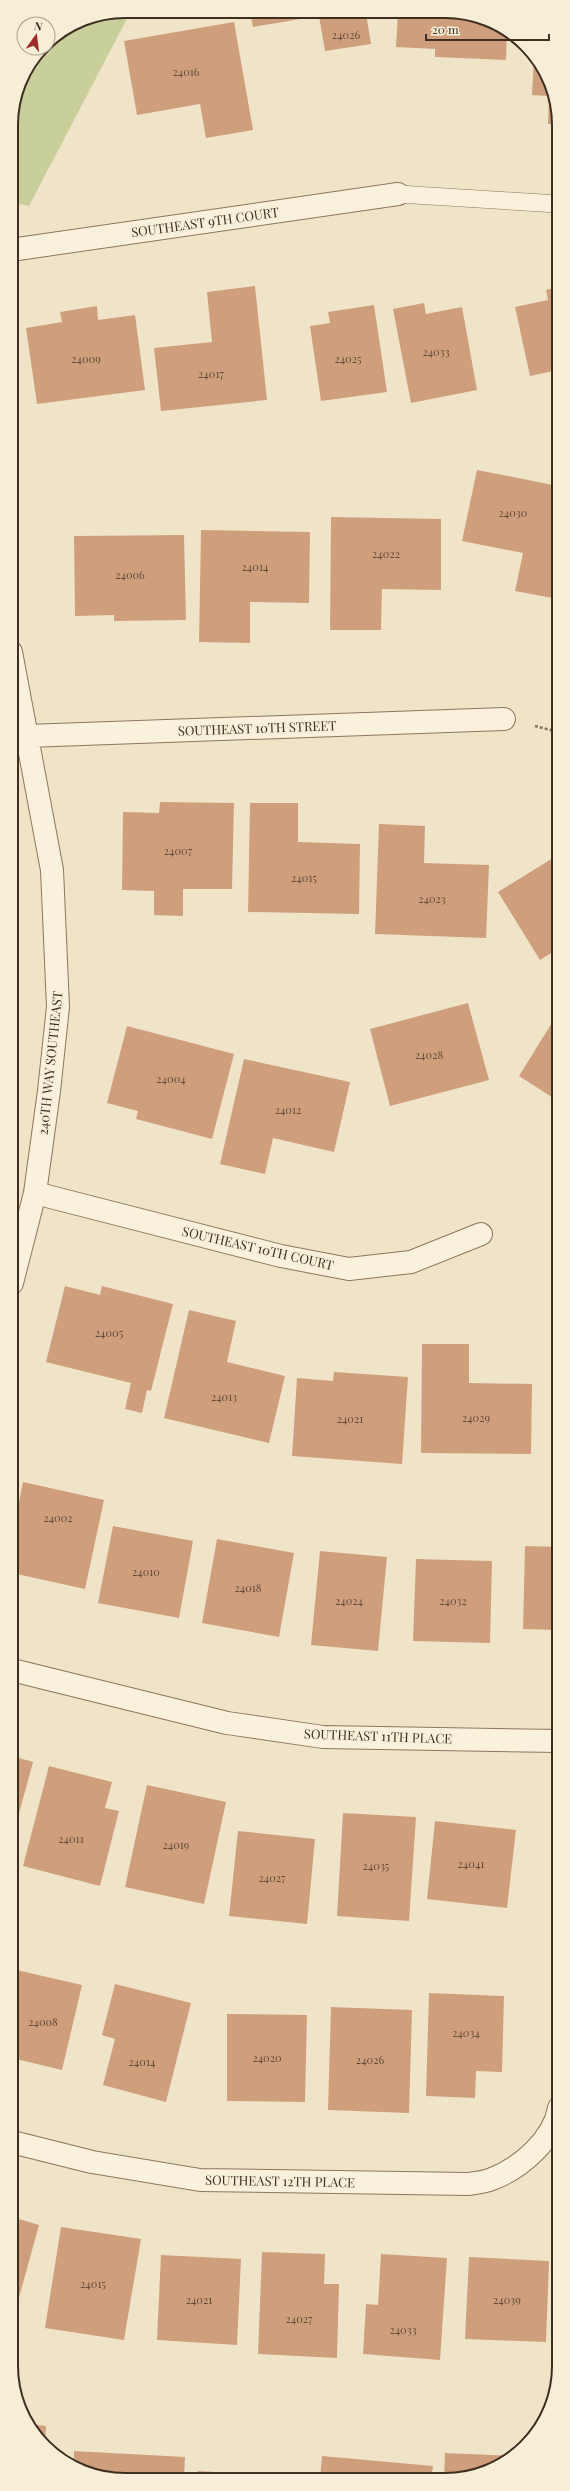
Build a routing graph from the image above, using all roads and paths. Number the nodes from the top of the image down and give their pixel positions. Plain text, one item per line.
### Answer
1 (398, 194) joint
2 (552, 204) edge
3 (18, 249) edge
4 (504, 719) dead end
5 (18, 726) edge
6 (19, 737) edge
7 (35, 1193) junction
8 (481, 1234) dead end
9 (18, 1260) edge
10 (18, 1671) edge
11 (552, 1741) edge
12 (552, 2127) edge
13 (18, 2144) edge

1 - 2 lane
1 - 3 street, SOUTHEAST 9TH COURT
4 - 6 street, SOUTHEAST 10TH STREET
5 - 6 street, 240TH WAY SOUTHEAST
6 - 7 street, 240TH WAY SOUTHEAST
7 - 8 street, SOUTHEAST 10TH COURT
7 - 9 street, 240TH WAY SOUTHEAST
10 - 11 street, SOUTHEAST 11TH PLACE
12 - 13 street, SOUTHEAST 12TH PLACE

